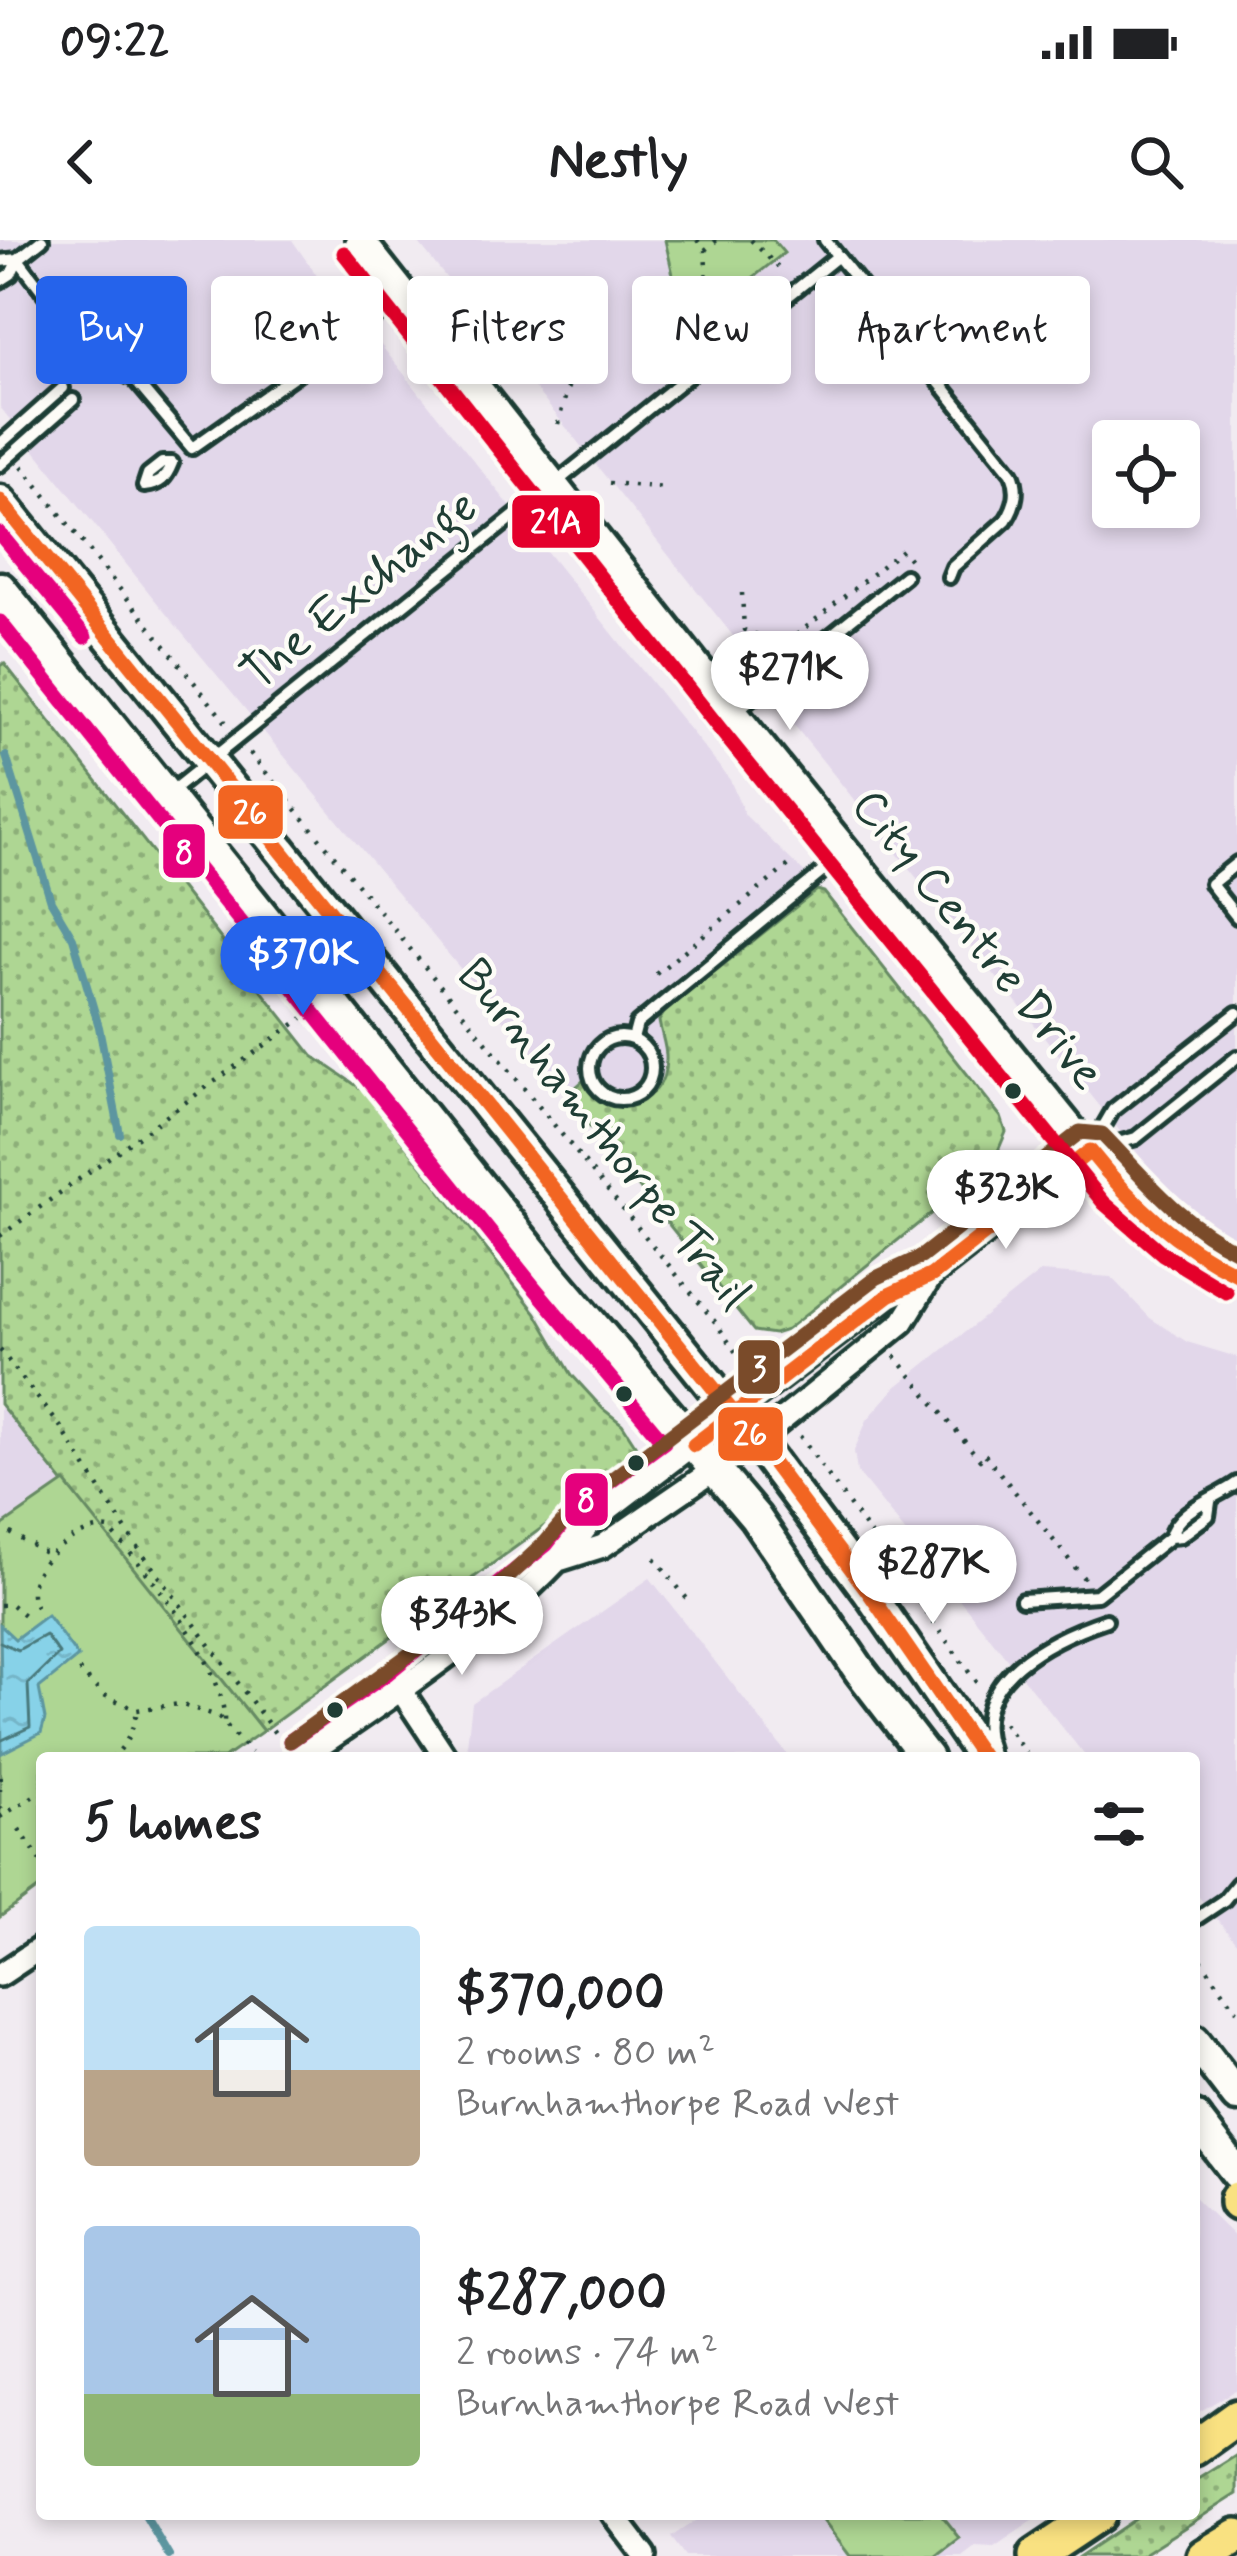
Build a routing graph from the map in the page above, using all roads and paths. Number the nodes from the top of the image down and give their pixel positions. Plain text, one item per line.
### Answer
1 (42, 240) edge
2 (360, 240) edge
3 (697, 240) edge
4 (717, 240) edge
5 (751, 240) edge
6 (825, 240) edge
7 (705, 250) junction
8 (838, 256) junction
9 (18, 259) junction
10 (0, 261) edge
11 (778, 267) dead end
12 (706, 276) edge
13 (0, 281) edge
14 (403, 293) junction
15 (569, 384) edge
16 (63, 388) dead end
17 (73, 400) dead end
18 (558, 424) dead end
19 (0, 444) edge
20 (12, 454) junction
21 (0, 465) edge
22 (552, 482) junction
23 (608, 483) dead end
24 (667, 488) dead end
25 (0, 500) edge
26 (914, 564) dead end
27 (904, 576) dead end
28 (949, 577) dead end
29 (0, 589) edge
30 (742, 593) dead end
31 (734, 713) junction
32 (237, 736) junction
33 (209, 759) junction
34 (167, 796) junction
35 (847, 852) junction
36 (795, 860) dead end
37 (1237, 863) edge
38 (1237, 917) edge
39 (656, 974) dead end
40 (327, 995) junction
41 (1237, 1012) edge
42 (632, 1039) junction
43 (1237, 1057) edge
44 (1090, 1151) junction
45 (0, 1236) edge
46 (1237, 1274) edge
47 (932, 1275) junction
48 (0, 1350) edge
49 (895, 1355) dead end
50 (747, 1370) dead end
51 (733, 1414) junction
52 (800, 1436) dead end
53 (756, 1441) junction
54 (694, 1445) junction
55 (715, 1470) junction
56 (1237, 1483) edge
57 (0, 1527) edge
58 (50, 1556) junction
59 (656, 1558) dead end
60 (561, 1560) junction
61 (1097, 1595) junction
62 (688, 1600) dead end
63 (1022, 1600) dead end
64 (0, 1605) edge
65 (35, 1606) dead end
66 (24, 1615) dead end
67 (1106, 1621) dead end
68 (79, 1670) dead end
69 (401, 1690) junction
70 (988, 1701) junction
71 (137, 1710) junction
72 (224, 1722) junction
73 (118, 1752) edge
74 (250, 1752) edge
75 (293, 1752) edge
76 (306, 1752) edge
77 (442, 1752) edge
78 (922, 1752) edge
79 (979, 1752) edge
80 (992, 1752) edge
81 (1025, 1752) edge
82 (0, 1777) edge
83 (0, 1791) edge
84 (36, 1794) edge
85 (3, 1813) edge
86 (19, 1829) dead end
87 (36, 1853) edge
88 (1237, 1884) edge
89 (1230, 1900) edge
90 (1200, 1917) edge
91 (36, 1951) edge
92 (1200, 1958) edge
93 (0, 1976) edge
94 (1237, 2010) edge
95 (1200, 2048) edge
96 (1237, 2096) edge
97 (1200, 2125) edge
98 (1237, 2173) edge
99 (1237, 2421) edge
100 (1200, 2441) edge
101 (618, 2520) edge
102 (1090, 2520) edge
103 (1237, 2536) edge
104 (645, 2556) edge
105 (1036, 2556) edge
106 (1204, 2556) edge

1 - 9 lane
2 - 14 street, City Centre Drive
3 - 7 path
4 - 7 path
5 - 11 path
6 - 8 lane
7 - 12 path
8 - 22 lane, The Exchange
8 - 28 lane
9 - 10 lane
9 - 13 lane
9 - 14 lane
14 - 22 street, City Centre Drive
15 - 18 path
16 - 19 lane
17 - 20 lane
20 - 21 lane
20 - 32 path, Burnhamthorpe Trail
22 - 31 street, City Centre Drive
22 - 32 lane, The Exchange
23 - 24 path
25 - 33 main road
26 - 30 path
27 - 31 lane
29 - 34 main road
31 - 35 street, City Centre Drive
32 - 33 lane, The Exchange
32 - 50 path, Burnhamthorpe Trail
33 - 34 lane, The Exchange
33 - 51 main road
34 - 40 main road
35 - 42 lane
35 - 44 street, City Centre Drive
36 - 39 path
37 - 38 lane
40 - 45 path
40 - 54 main road
41 - 44 lane
42 - 42 lane
43 - 44 lane
44 - 46 street, City Centre Drive
44 - 47 street
47 - 51 street
47 - 53 street
48 - 75 path
49 - 61 path
51 - 53 main road
51 - 54 street
52 - 70 path
53 - 55 street
53 - 79 main road
54 - 55 main road
54 - 60 street
55 - 60 street
55 - 78 main road
56 - 61 lane
57 - 58 path
58 - 65 path
58 - 72 path
59 - 62 path
60 - 69 street
61 - 63 lane
64 - 66 path
67 - 70 lane
68 - 71 path
69 - 76 street
69 - 77 street
70 - 80 lane
70 - 81 path
71 - 72 path
71 - 73 path
72 - 74 path
82 - 83 path
84 - 85 path
86 - 87 path
88 - 89 lane
89 - 90 lane
91 - 93 street
92 - 94 path
95 - 96 main road
97 - 98 main road
99 - 100 main road
101 - 104 street
102 - 105 main road
103 - 106 main road

